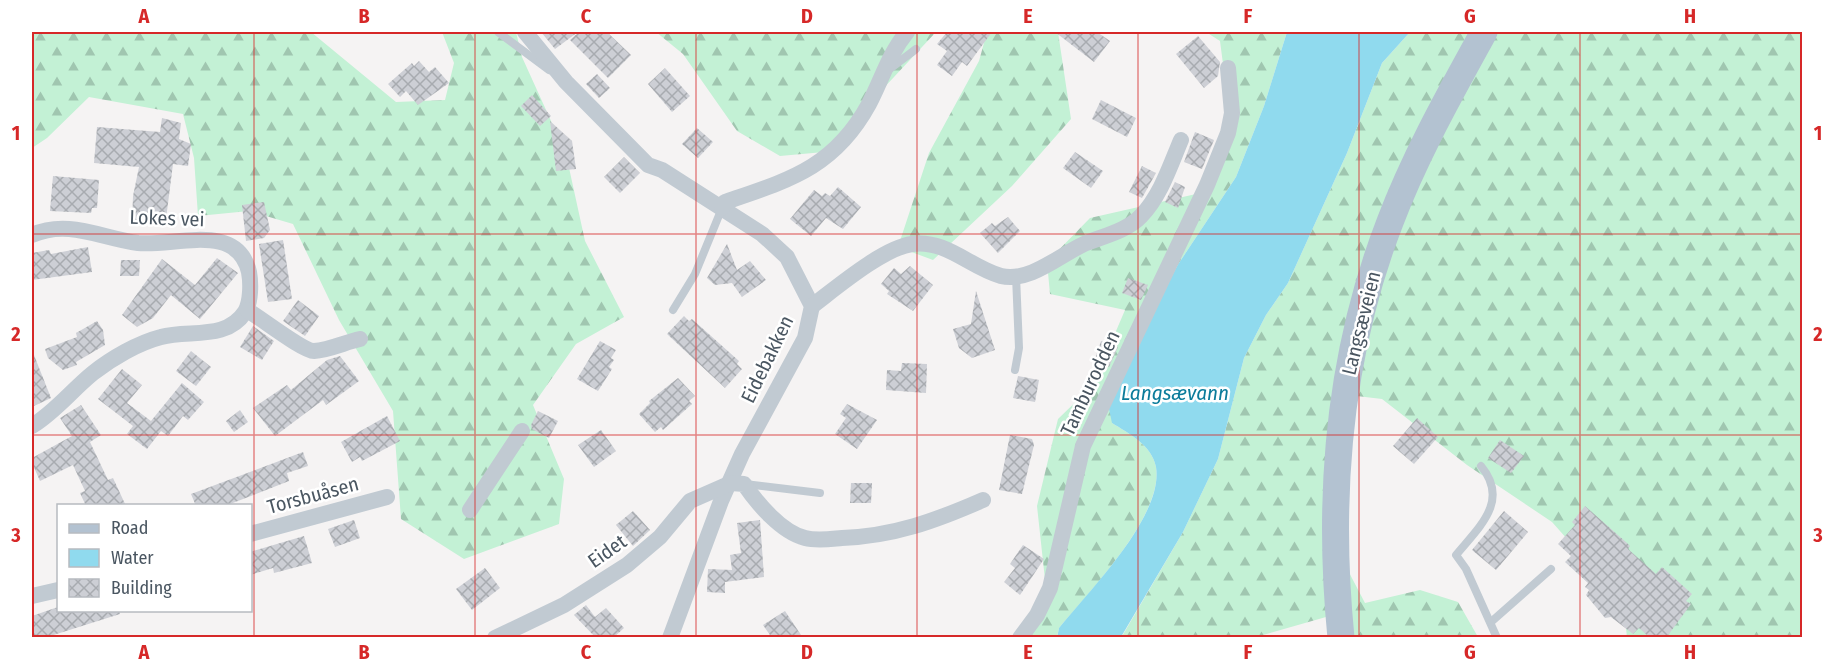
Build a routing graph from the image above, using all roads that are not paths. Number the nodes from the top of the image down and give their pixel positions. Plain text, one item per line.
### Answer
1 (498, 32) edge
2 (525, 32) edge
3 (908, 32) edge
4 (1484, 32) edge
5 (916, 49) dead end
6 (1228, 68) dead end
7 (883, 77) junction
8 (566, 82) junction
9 (1181, 140) dead end
10 (722, 208) junction
11 (32, 235) edge
12 (1016, 276) junction
13 (812, 306) junction
14 (247, 310) junction
15 (673, 310) dead end
16 (360, 339) dead end
17 (1016, 370) dead end
18 (32, 426) edge
19 (522, 431) dead end
20 (1482, 466) dead end
21 (737, 484) junction
22 (820, 493) dead end
23 (387, 497) dead end
24 (982, 500) dead end
25 (470, 510) dead end
26 (252, 533) edge
27 (1551, 569) dead end
28 (57, 590) edge
29 (32, 596) edge
30 (1491, 622) junction
31 (495, 638) edge
32 (670, 638) edge
33 (1020, 638) edge
34 (1341, 638) edge
35 (1497, 638) edge

1 - 8 lane
2 - 8 street, Eidebakken
3 - 7 street
4 - 34 main road, Langsæveien
5 - 7 lane
6 - 33 street, Tamburodden
7 - 10 street
8 - 10 street, Eidebakken
9 - 12 street
10 - 13 street, Eidebakken
10 - 15 lane
11 - 14 street, Lokes vei
12 - 13 street
12 - 17 lane
13 - 21 street, Eidebakken
14 - 16 street
14 - 18 street
19 - 25 street
20 - 30 lane
21 - 22 lane
21 - 24 street
21 - 31 street, Eidet
21 - 32 street, Eidebakken
23 - 26 street, Torsbuåsen
27 - 30 lane
28 - 29 street
30 - 35 lane

